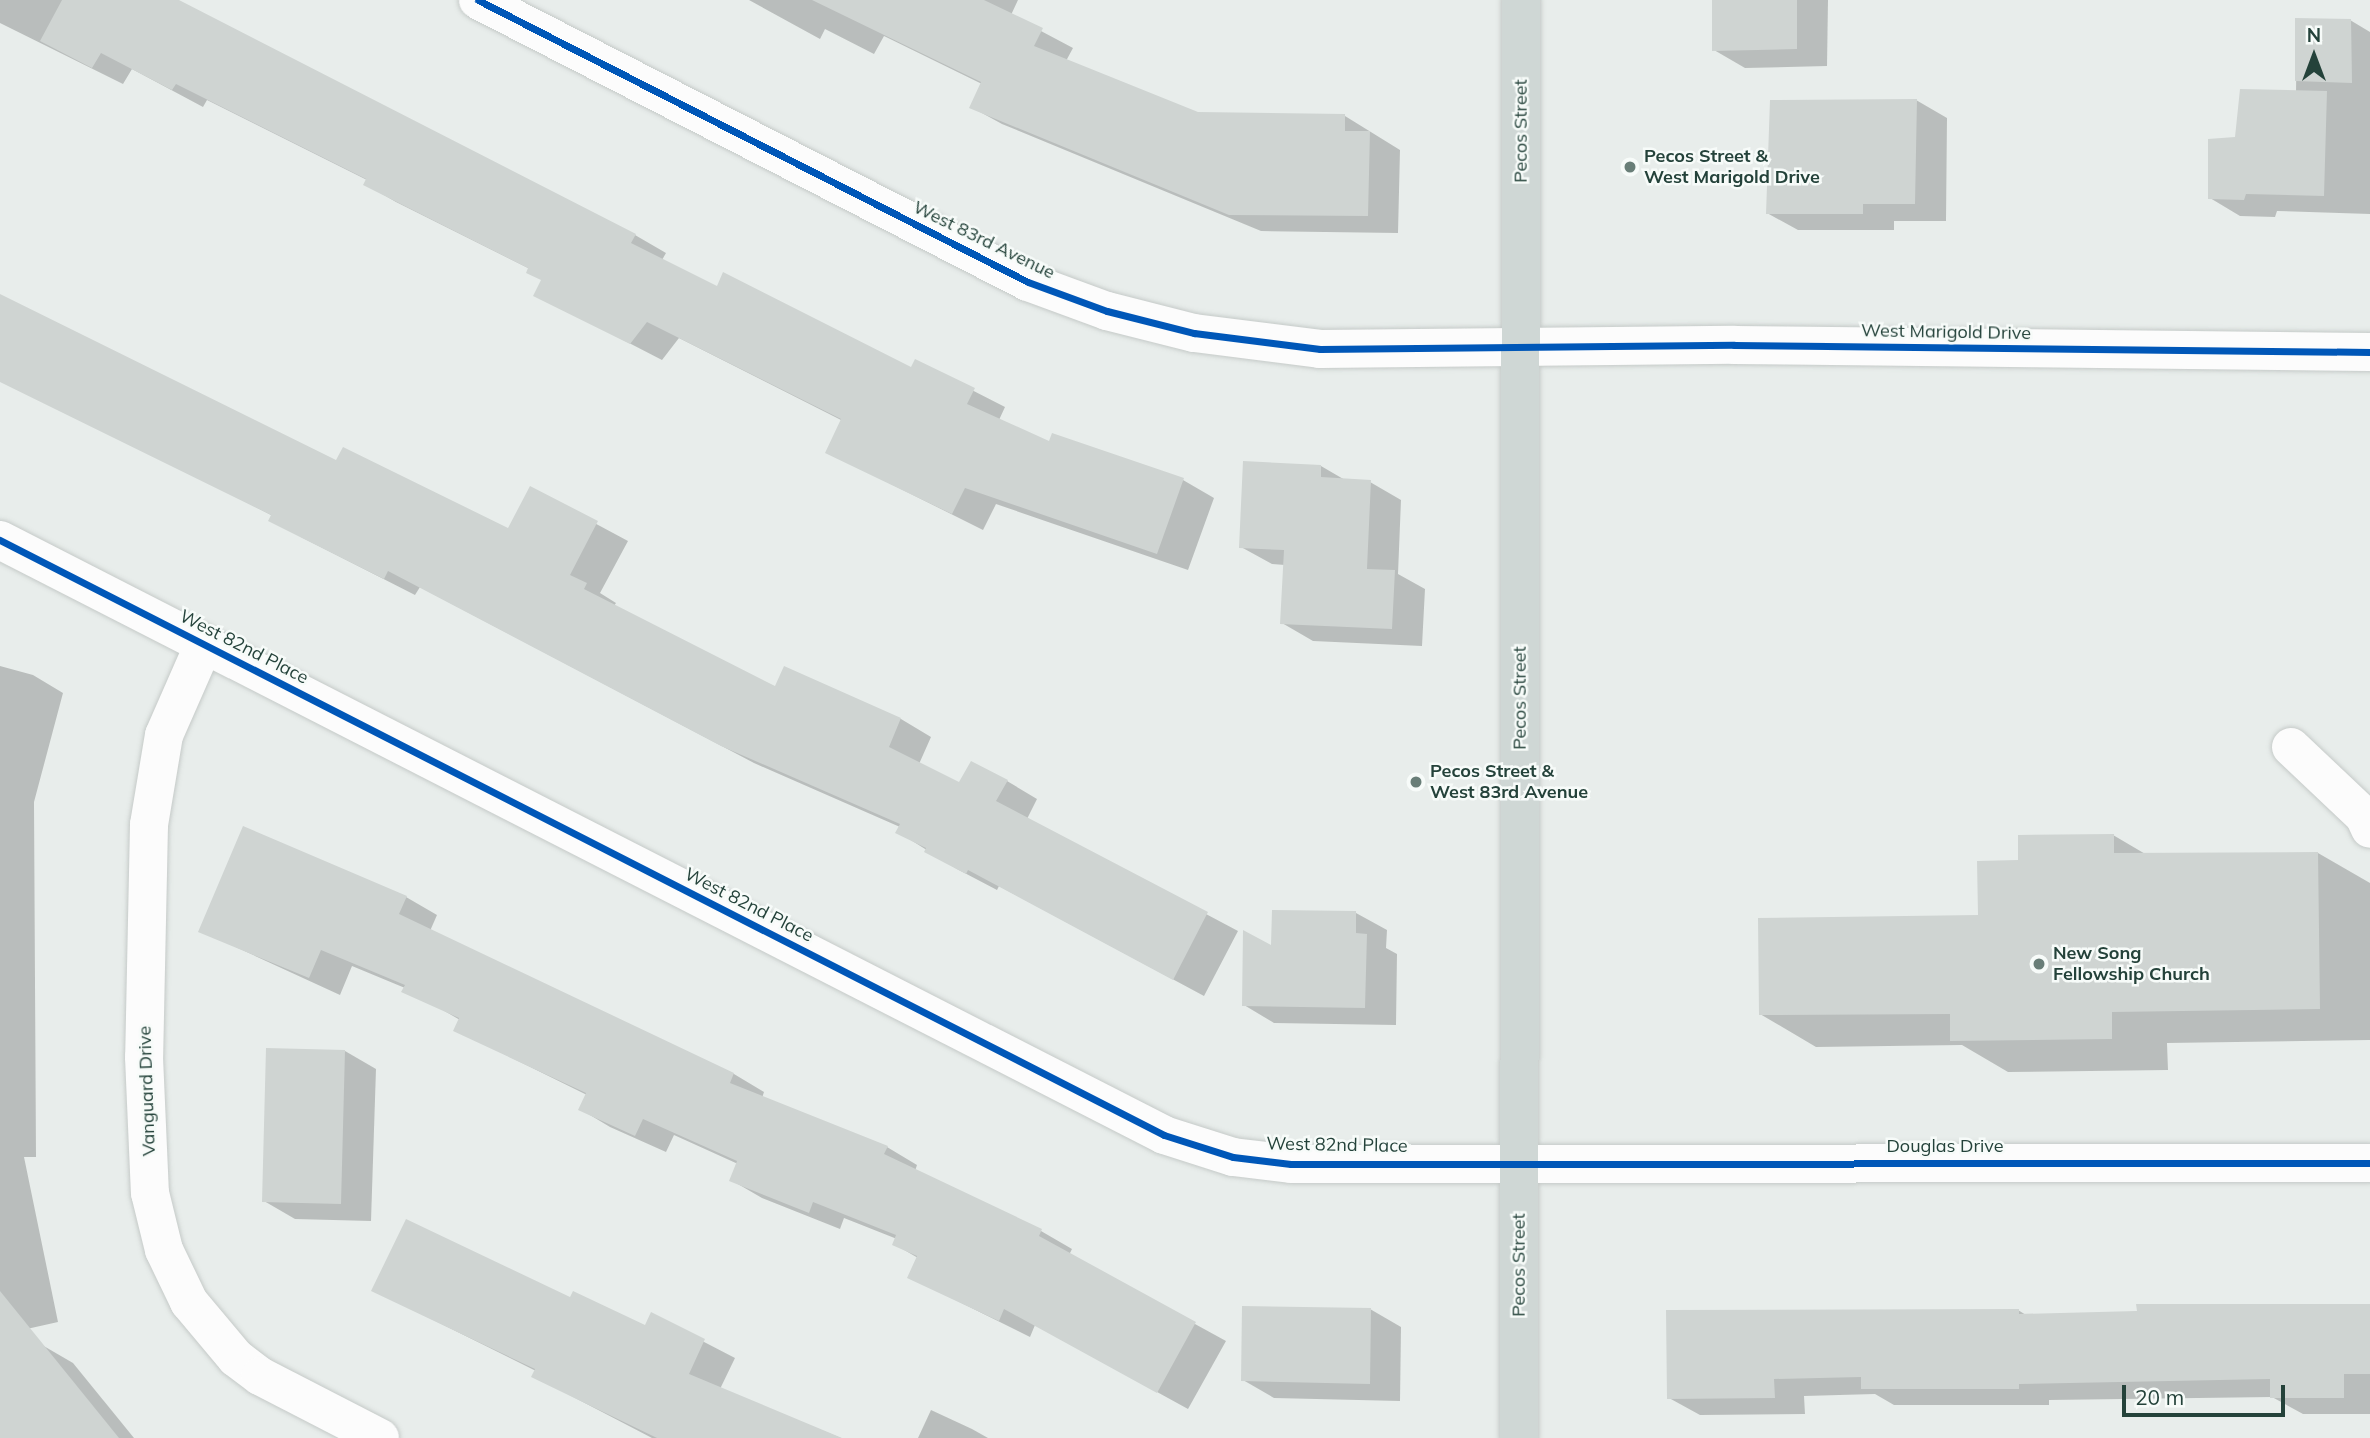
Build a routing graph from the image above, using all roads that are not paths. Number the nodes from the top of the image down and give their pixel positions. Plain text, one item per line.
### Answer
1 (478, 0) edge
2 (1521, 0) edge
3 (1521, 346) junction
4 (2370, 352) edge
5 (0, 540) edge
6 (204, 644) junction
7 (2291, 747) dead end
8 (2370, 829) edge
9 (1519, 1160) junction
10 (2370, 1163) edge
11 (380, 1438) edge
12 (1519, 1438) edge

1 - 3 street, West 83rd Avenue
2 - 3 main road, Pecos Street
3 - 4 street, West Marigold Drive
3 - 9 main road, Pecos Street
5 - 6 street, West 82nd Place
6 - 9 street, West 82nd Place
6 - 11 street, Vanguard Drive
7 - 8 street
9 - 10 street, Douglas Drive
9 - 12 main road, Pecos Street

